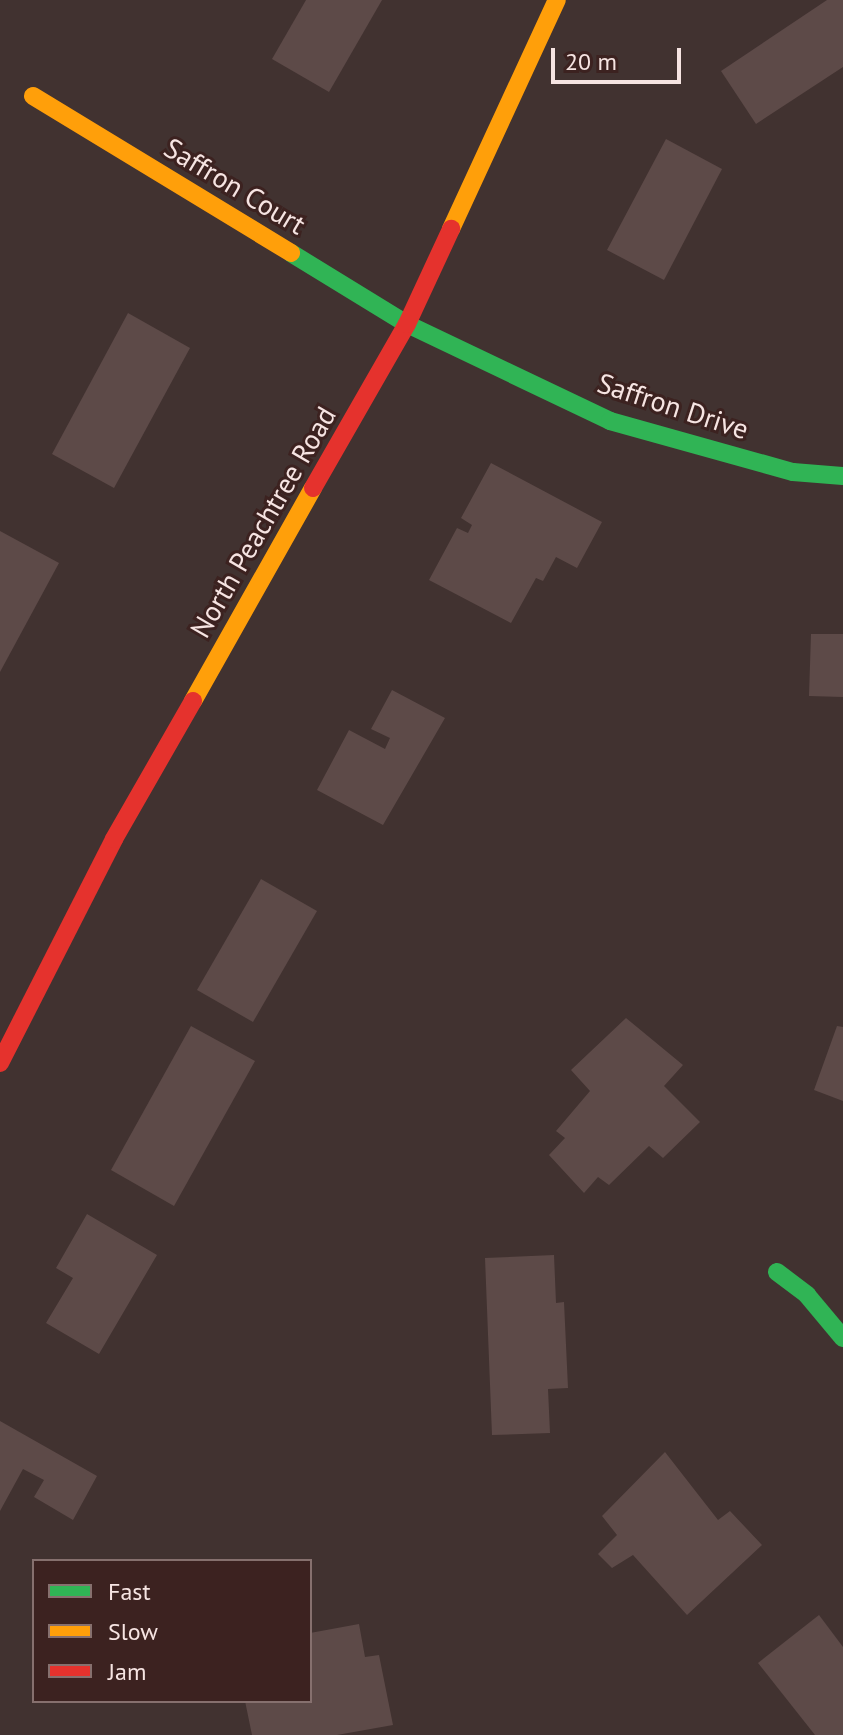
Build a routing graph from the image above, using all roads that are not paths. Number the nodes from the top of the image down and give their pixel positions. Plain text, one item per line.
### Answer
1 (557, 0) edge
2 (33, 96) dead end
3 (407, 324) junction
4 (843, 476) edge
5 (0, 1063) edge
6 (777, 1272) dead end
7 (843, 1338) edge

1 - 3 street, North Peachtree Road
2 - 3 street, Saffron Court
3 - 4 street, Saffron Drive
3 - 5 street, North Peachtree Road
6 - 7 street

